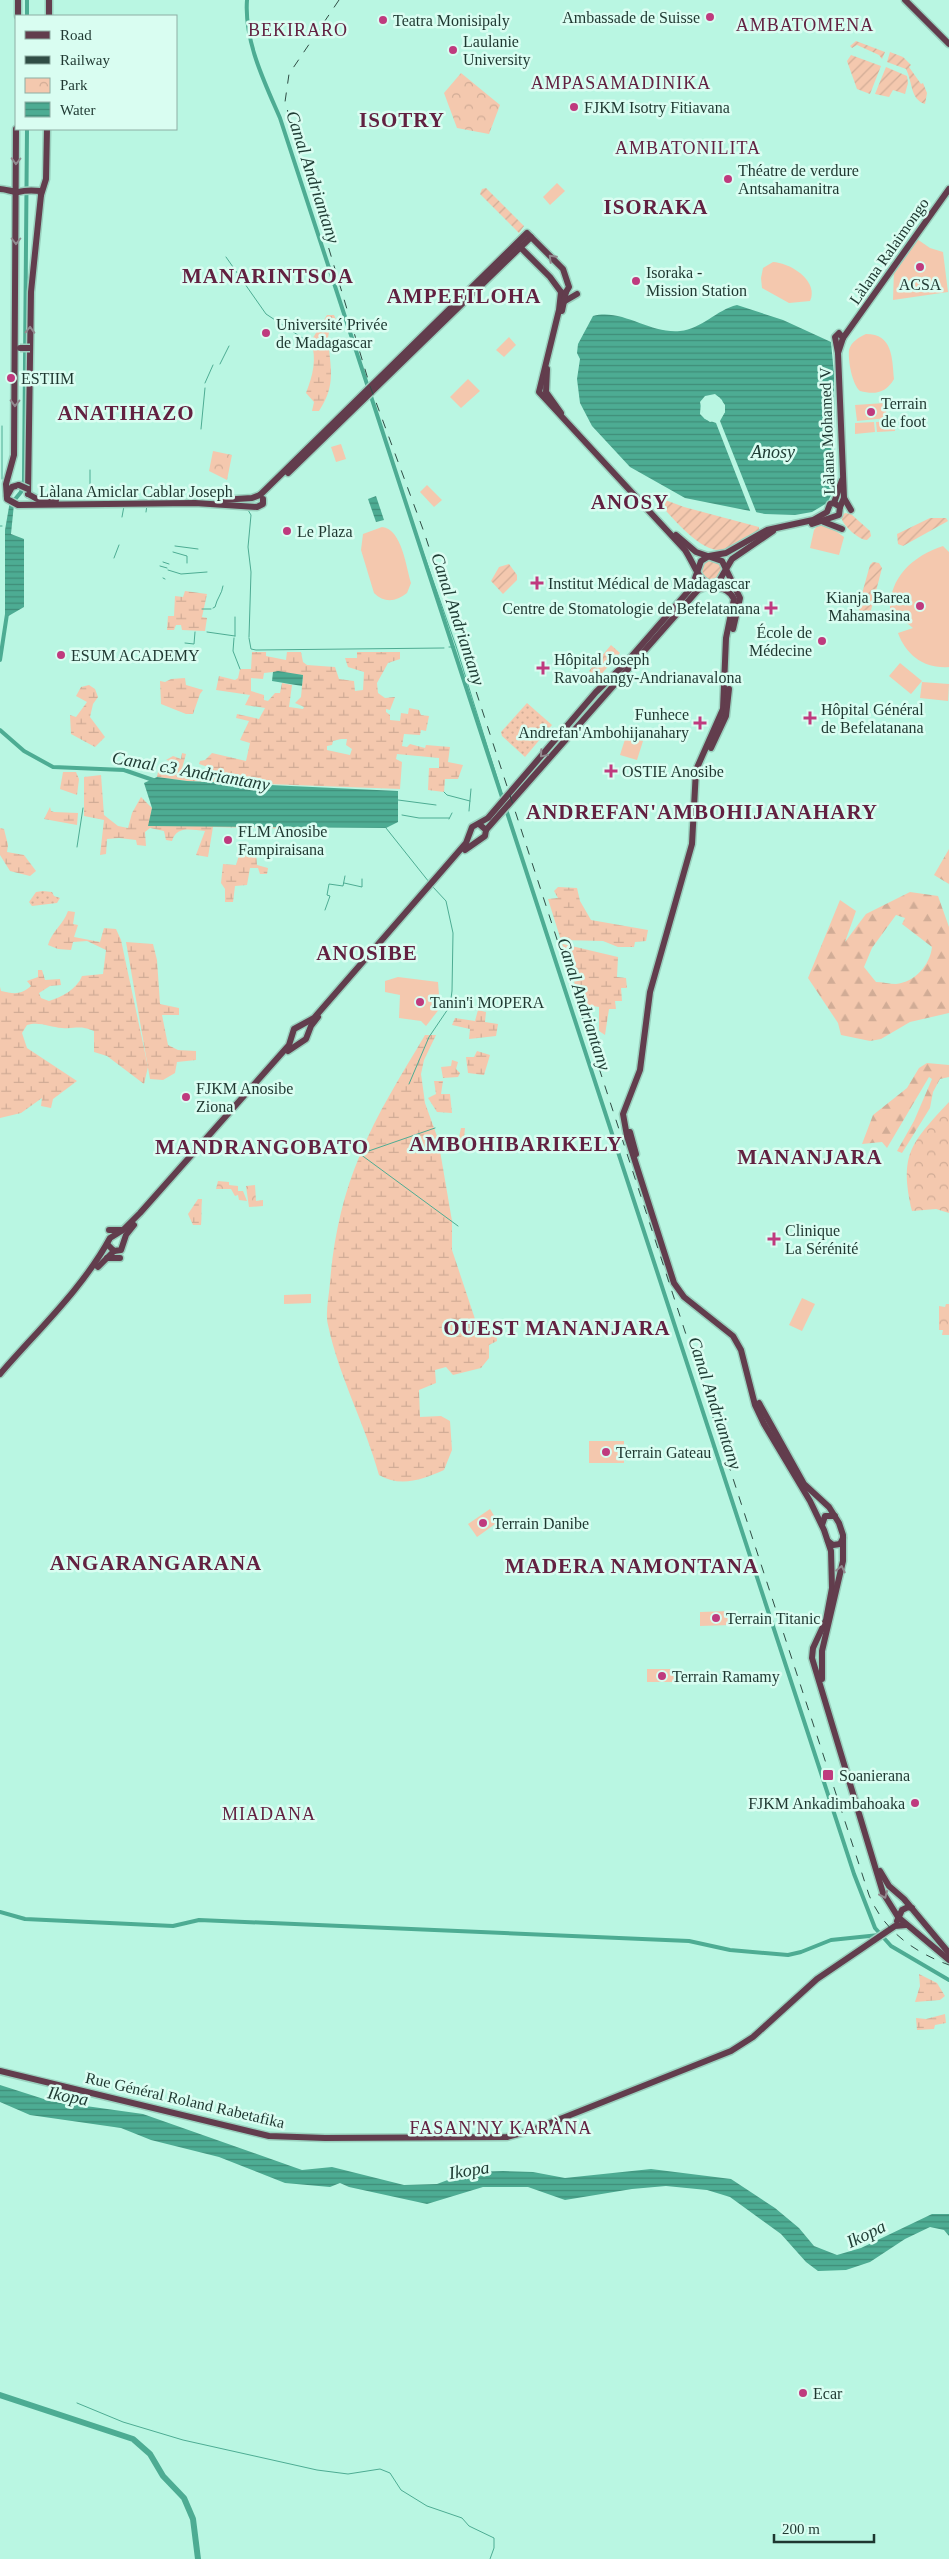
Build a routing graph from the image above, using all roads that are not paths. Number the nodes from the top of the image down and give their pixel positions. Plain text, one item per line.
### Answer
1 (18, 0) edge
2 (49, 0) edge
3 (905, 0) edge
4 (18, 15) edge
5 (49, 15) edge
6 (949, 44) edge
7 (16, 130) edge
8 (47, 130) edge
9 (0, 188) edge
10 (949, 189) edge
11 (22, 190) junction
12 (41, 192) junction
13 (518, 245) junction
14 (561, 290) junction
15 (577, 294) dead end
16 (565, 301) junction
17 (18, 350) junction
18 (30, 350) junction
19 (838, 353) joint
20 (543, 390) junction
21 (842, 480) junction
22 (28, 491) junction
23 (7, 497) junction
24 (261, 497) junction
25 (252, 498) junction
26 (844, 498) junction
27 (28, 505) junction
28 (837, 505) junction
29 (254, 506) junction
30 (851, 510) dead end
31 (827, 512) junction
32 (833, 517) junction
33 (822, 521) junction
34 (842, 530) dead end
35 (714, 557) junction
36 (698, 571) junction
37 (726, 571) junction
38 (711, 585) junction
39 (509, 798) junction
40 (479, 824) junction
41 (486, 830) junction
42 (471, 835) junction
43 (477, 840) junction
44 (430, 886) junction
45 (302, 1026) junction
46 (308, 1033) junction
47 (293, 1034) junction
48 (300, 1042) junction
49 (109, 1230) dead end
50 (123, 1230) junction
51 (115, 1235) junction
52 (124, 1241) junction
53 (108, 1245) junction
54 (114, 1251) junction
55 (120, 1258) dead end
56 (102, 1262) junction
57 (0, 1374) edge
58 (0, 1379) edge
59 (835, 1516) junction
60 (822, 1524) junction
61 (843, 1538) junction
62 (828, 1541) junction
63 (814, 1646) junction
64 (822, 1651) junction
65 (821, 1659) junction
66 (814, 1664) junction
67 (912, 1908) junction
68 (898, 1918) junction
69 (922, 1922) junction
70 (906, 1925) junction
71 (895, 1926) junction
72 (912, 1930) junction
73 (948, 1950) edge
74 (949, 1960) edge
75 (0, 2071) edge

1 - 4 main road
2 - 5 main road
3 - 6 main road
7 -> 11 main road
8 - 12 main road
9 - 11 main road
10 - 19 main road, Làlana Ralaimongo
11 - 12 main road
11 -> 17 main road
18 -> 12 main road
13 - 14 main road
14 -> 13 main road
13 - 24 main road
14 - 16 main road
14 - 20 main road
15 - 16 main road
16 - 20 main road
17 - 18 main road, bridge
17 -> 23 main road
18 - 22 main road
19 - 21 main road, Làlana Mohamed V
20 - 35 main road
20 - 36 main road
21 - 26 main road, Làlana Mohamed V
21 - 28 main road
22 - 23 main road, bridge
22 - 25 main road, Làlana Amiclar Cablar Joseph
22 - 27 main road
23 - 27 main road, Làlana Amiclar Cablar Joseph
24 - 25 main road, Làlana Amiclar Cablar Joseph
24 - 29 main road
25 - 29 main road
26 - 28 main road, Làlana Mohamed V
26 - 30 main road
27 - 29 main road, Làlana Amiclar Cablar Joseph
28 - 31 main road
28 - 32 main road
31 - 32 main road
31 - 35 main road
32 - 33 main road
33 - 34 main road
33 - 37 main road
35 - 36 main road
35 - 37 main road
36 - 38 main road
36 -> 39 main road
37 - 38 main road
37 - 59 main road
38 - 39 main road
38 - 60 main road
39 - 40 main road
39 - 41 main road
40 - 41 main road
40 - 42 main road
41 - 43 main road
42 - 43 main road
42 - 44 main road
43 - 44 main road
44 - 45 main road
44 - 46 main road
45 - 46 main road
45 - 47 main road
46 - 48 main road
47 - 48 main road
47 - 50 main road
48 - 52 main road
49 - 50 main road
50 - 51 main road
51 - 52 main road
51 - 53 main road
52 - 54 main road
53 - 54 main road
53 - 57 main road
54 - 56 main road
55 - 56 main road
56 - 58 main road
59 - 60 main road
59 - 61 main road
60 - 62 main road
61 - 62 main road
64 -> 61 main road
62 - 63 main road
63 - 64 main road
63 - 66 main road
64 - 65 main road
65 - 66 main road
65 - 67 main road
66 -> 68 main road
67 - 68 main road
67 - 69 main road
68 - 70 main road
68 - 71 main road
69 - 72 main road
69 - 73 main road
70 - 71 main road
70 - 72 main road
71 - 75 main road, Rue Général Roland Rabetafika
72 - 74 main road

